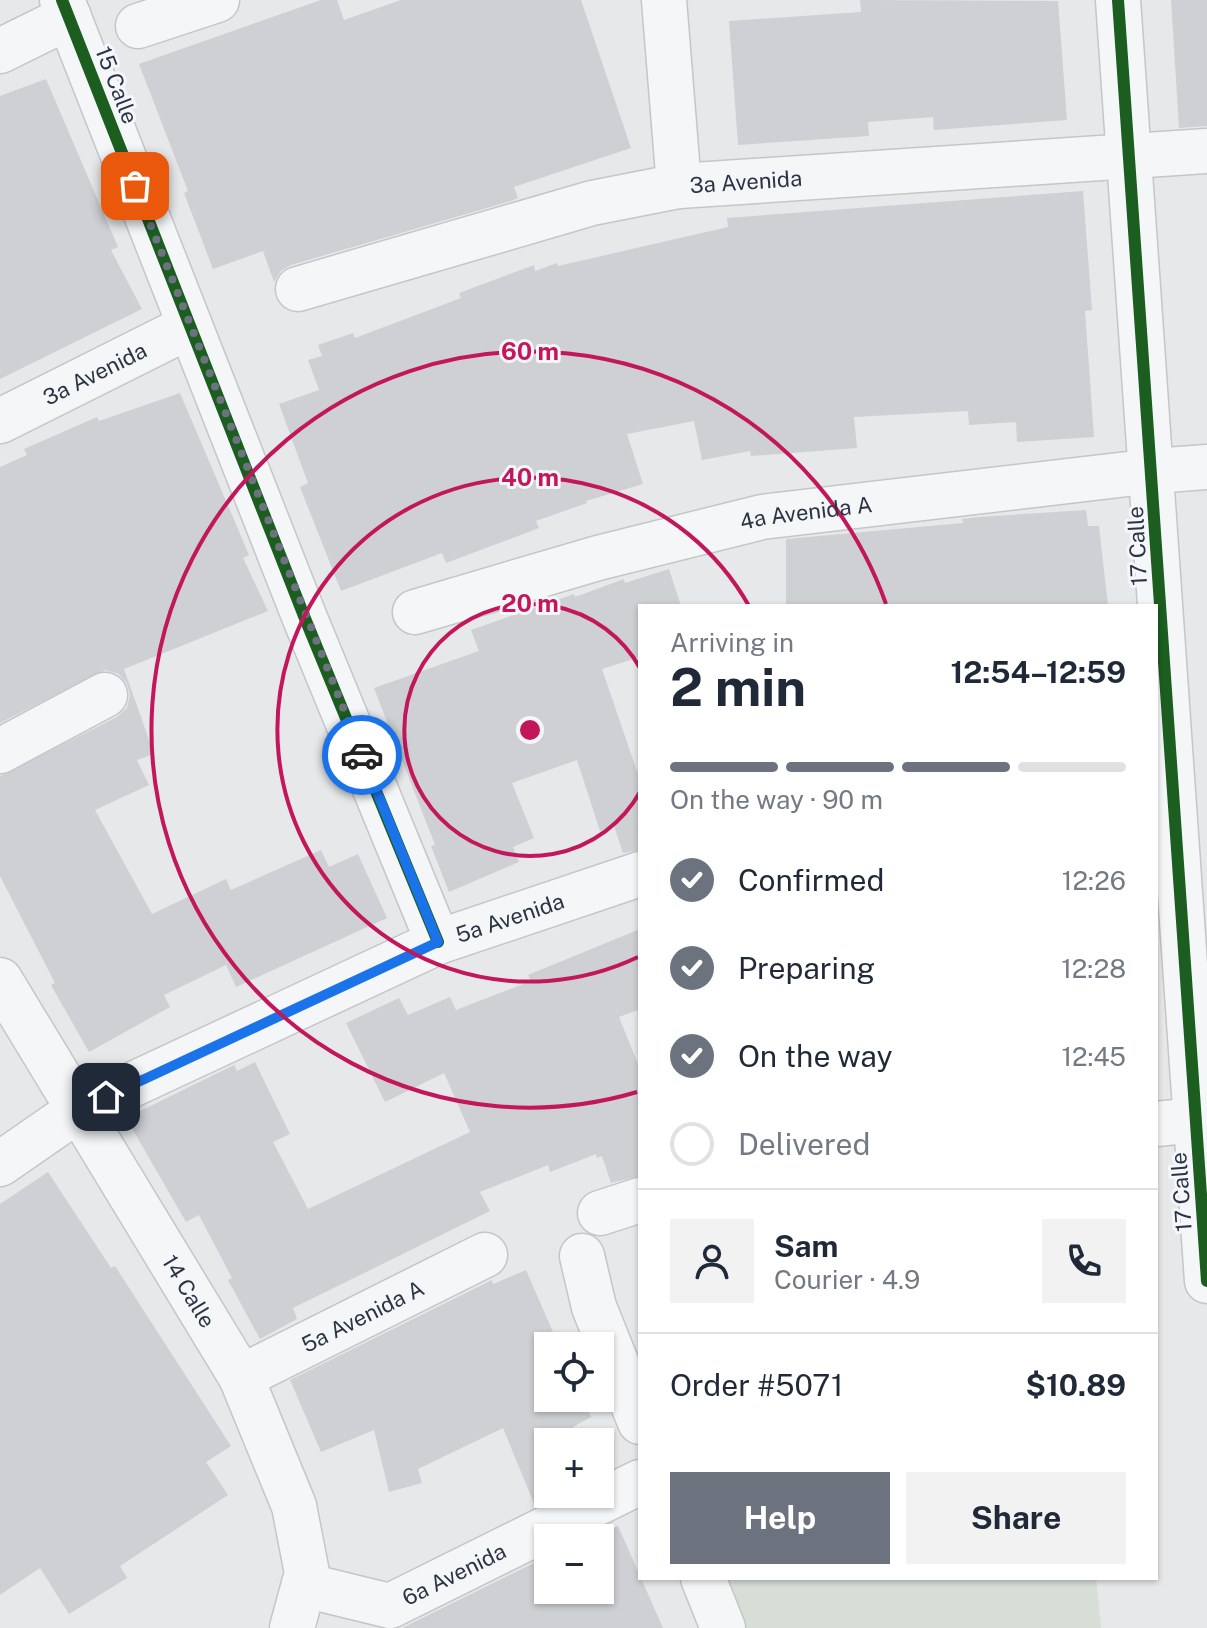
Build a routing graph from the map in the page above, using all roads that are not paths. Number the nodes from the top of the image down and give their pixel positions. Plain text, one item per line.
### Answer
1 (217, 0) edge
2 (664, 0) edge
3 (1118, 0) edge
4 (66, 9) edge
5 (138, 26) dead end
6 (0, 51) edge
7 (1207, 151) edge
8 (1128, 156) junction
9 (679, 186) junction
10 (298, 289) dead end
11 (190, 326) junction
12 (0, 421) edge
13 (1207, 467) edge
14 (1153, 471) junction
15 (415, 612) dead end
16 (105, 695) dead end
17 (0, 751) edge
18 (1178, 792) edge
19 (638, 875) edge
20 (438, 942) junction
21 (0, 980) edge
22 (78, 1110) junction
23 (1186, 1121) edge
24 (0, 1164) edge
25 (485, 1255) dead end
26 (582, 1256) dead end
27 (1207, 1281) edge
28 (241, 1377) junction
29 (638, 1417) edge
30 (638, 1483) edge
31 (704, 1580) edge
32 (304, 1585) junction
33 (292, 1628) edge
34 (723, 1628) edge

1 - 5 street
2 - 9 street
3 - 8 street, 17 Calle
4 - 6 street
4 - 11 street, 15 Calle
7 - 8 street, 3a Avenida
8 - 9 street, 3a Avenida
8 - 14 street, 17 Calle
9 - 10 street, 3a Avenida
11 - 12 street, 3a Avenida
11 - 20 street, 15 Calle
13 - 14 street, 4a Avenida A
14 - 15 street, 4a Avenida A
14 - 18 street, 17 Calle
16 - 17 street
18 - 23 street, 17 Calle
19 - 20 street, 5a Avenida
20 - 22 street, 5a Avenida
21 - 22 street, 14 Calle
22 - 24 street, 5a Avenida
22 - 28 street, 14 Calle
23 - 27 street, 17 Calle
25 - 28 street, 5a Avenida A
26 - 29 street
28 - 32 street, 14 Calle
30 - 32 street, 6a Avenida
31 - 34 street
32 - 33 street, 14 Calle

